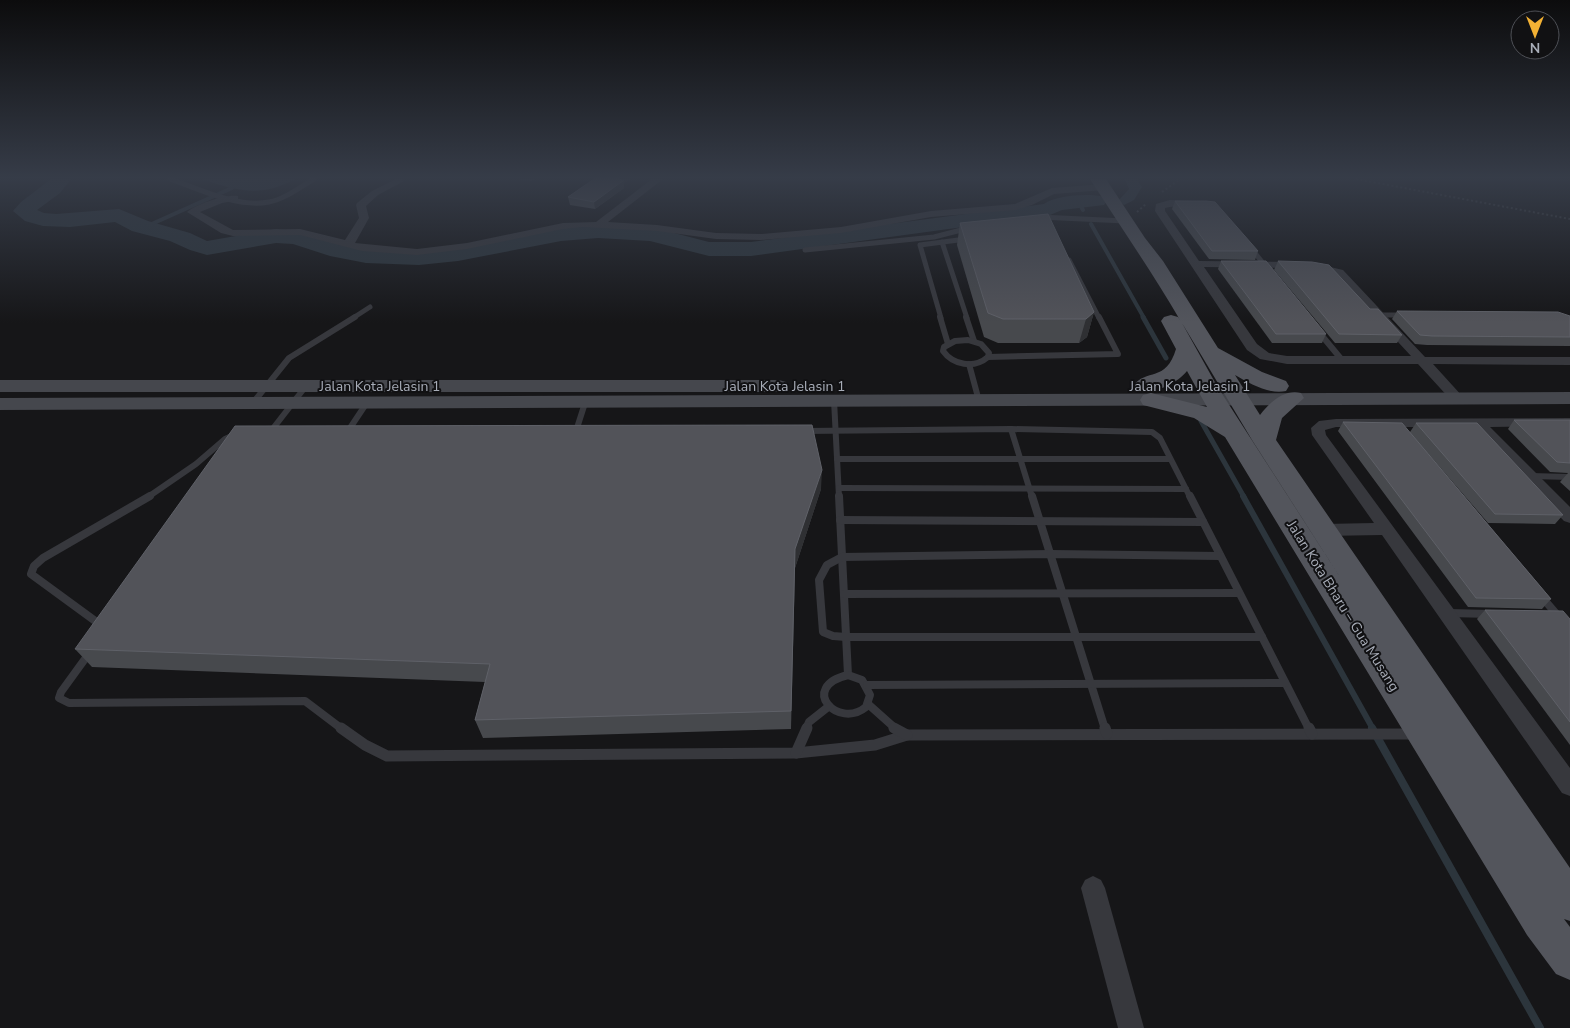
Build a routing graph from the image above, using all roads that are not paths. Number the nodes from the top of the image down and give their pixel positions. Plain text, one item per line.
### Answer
1 (218, 227) edge
2 (359, 227) edge
3 (558, 227) edge
4 (642, 227) edge
5 (858, 227) edge
6 (972, 227) edge
7 (1129, 227) edge
8 (1171, 227) edge
9 (970, 239) edge
10 (1138, 241) junction
11 (1245, 241) edge
12 (942, 242) junction
13 (348, 245) junction
14 (805, 250) dead end
15 (1067, 255) edge
16 (1195, 264) junction
17 (1267, 268) junction
18 (370, 307) dead end
19 (1380, 315) junction
20 (1409, 315) edge
21 (1312, 323) edge
22 (974, 341) junction
23 (948, 344) junction
24 (1186, 349) junction
25 (1208, 350) junction
26 (988, 357) junction
27 (1342, 360) junction
28 (1422, 360) junction
29 (1570, 361) edge
30 (969, 364) junction
31 (1570, 384) edge
32 (0, 386) edge
33 (266, 386) junction
34 (306, 386) junction
35 (1450, 390) junction
36 (1222, 392) junction
37 (1286, 392) junction
38 (976, 393) junction
39 (1148, 393) junction
40 (1570, 398) edge
41 (834, 400) junction
42 (585, 403) junction
43 (0, 404) edge
44 (252, 404) junction
45 (293, 404) junction
46 (366, 404) junction
47 (1477, 422) junction
48 (1570, 422) edge
49 (1012, 429) junction
50 (272, 431) edge
51 (339, 431) edge
52 (348, 431) junction
53 (358, 431) edge
54 (566, 431) edge
55 (576, 431) junction
56 (585, 431) edge
57 (797, 431) edge
58 (836, 431) junction
59 (244, 432) edge
60 (1251, 440) junction
61 (837, 459) junction
62 (1021, 459) junction
63 (1170, 459) junction
64 (1530, 476) junction
65 (1570, 476) edge
66 (839, 488) junction
67 (1186, 489) junction
68 (1030, 490) junction
69 (1570, 517) edge
70 (840, 520) junction
71 (1040, 520) junction
72 (1203, 522) junction
73 (1324, 530) junction
74 (1387, 530) junction
75 (1050, 554) junction
76 (1220, 556) junction
77 (842, 557) junction
78 (1063, 593) junction
79 (1239, 593) junction
80 (1538, 593) edge
81 (844, 594) junction
82 (1446, 613) junction
83 (1502, 614) edge
84 (1553, 615) junction
85 (1570, 615) edge
86 (1570, 630) edge
87 (846, 637) junction
88 (1076, 637) junction
89 (1262, 637) junction
90 (848, 675) junction
91 (1091, 683) junction
92 (1285, 683) junction
93 (867, 686) junction
94 (868, 704) junction
95 (828, 707) junction
96 (1107, 734) junction
97 (1312, 734) junction
98 (1411, 734) junction
99 (907, 735) junction
100 (796, 753) junction
101 (1570, 786) edge
102 (1093, 888) dead end
103 (1570, 902) edge
104 (1570, 960) edge
105 (1131, 1028) edge

1 - 13 street
2 - 13 street
3 - 13 street
4 - 5 street
6 - 14 lane
7 - 10 main road, Jalan Kota Bharu – Gua Musang
8 - 16 street
9 - 12 lane
10 - 24 main road, Jalan Kota Bharu – Gua Musang
10 - 25 main road, Jalan Kota Bharu – Gua Musang
11 - 17 lane
12 - 22 lane
12 - 23 lane
15 - 26 lane
16 - 17 street
16 - 27 street
17 - 19 street
18 - 33 lane
19 - 20 lane
19 - 28 street
21 - 27 lane
22 - 23 lane
22 - 26 lane
23 - 30 lane
24 - 36 main road, Jalan Kota Bharu – Gua Musang
24 - 39 main road
25 - 36 main road, Jalan Kota Bharu – Gua Musang
25 - 37 main road
26 - 30 lane
27 - 28 street
28 - 29 street
28 - 35 street
30 - 38 lane
31 - 35 street
32 - 33 street, Jalan Kota Jelasin 1
33 - 34 street, Jalan Kota Jelasin 1
33 - 44 lane
34 - 38 street, Jalan Kota Jelasin 1
34 - 45 lane
35 - 37 street
35 - 40 street
36 - 37 street
36 - 39 street
36 - 60 main road, Jalan Kota Bharu – Gua Musang
37 - 60 main road
38 - 39 street
38 - 41 street
39 - 60 main road
41 - 42 street
41 - 58 lane
42 - 46 street
42 - 55 lane
43 - 44 street
44 - 45 street
45 - 46 street
45 - 50 lane
46 - 52 lane
47 - 48 street
47 - 64 street
47 - 74 street
49 - 58 lane
49 - 62 lane
49 - 63 lane
51 - 52 lane
52 - 53 lane
54 - 55 lane
55 - 56 lane
57 - 58 lane
58 - 61 lane
59 - 100 lane
60 - 73 main road, Jalan Kota Bharu – Gua Musang
60 - 98 main road, Jalan Kota Bharu – Gua Musang
61 - 62 lane
61 - 66 lane
62 - 63 lane
62 - 68 lane
63 - 67 lane
64 - 65 lane
64 - 69 street
66 - 68 lane
66 - 70 lane
67 - 68 lane
67 - 72 lane
68 - 71 lane
70 - 71 lane
70 - 77 lane
71 - 72 lane
71 - 75 lane
72 - 76 lane
73 - 74 street
73 - 103 main road, Jalan Kota Bharu – Gua Musang
74 - 82 street
75 - 76 lane
75 - 77 lane
75 - 78 lane
76 - 79 lane
77 - 81 lane
77 - 87 lane
78 - 79 lane
78 - 81 lane
78 - 88 lane
79 - 89 lane
80 - 84 lane
81 - 87 lane
82 - 83 lane
82 - 101 street
84 - 85 lane
84 - 86 lane
87 - 88 lane
87 - 90 lane
88 - 89 lane
88 - 91 lane
89 - 92 lane
90 - 93 lane
90 - 95 lane
91 - 92 lane
91 - 93 lane
91 - 96 lane
92 - 97 lane
93 - 94 lane
94 - 95 lane
94 - 99 lane
95 - 100 lane
96 - 97 lane
96 - 99 lane
97 - 98 lane
98 - 104 main road, Jalan Kota Bharu – Gua Musang
99 - 100 lane
102 - 105 street

